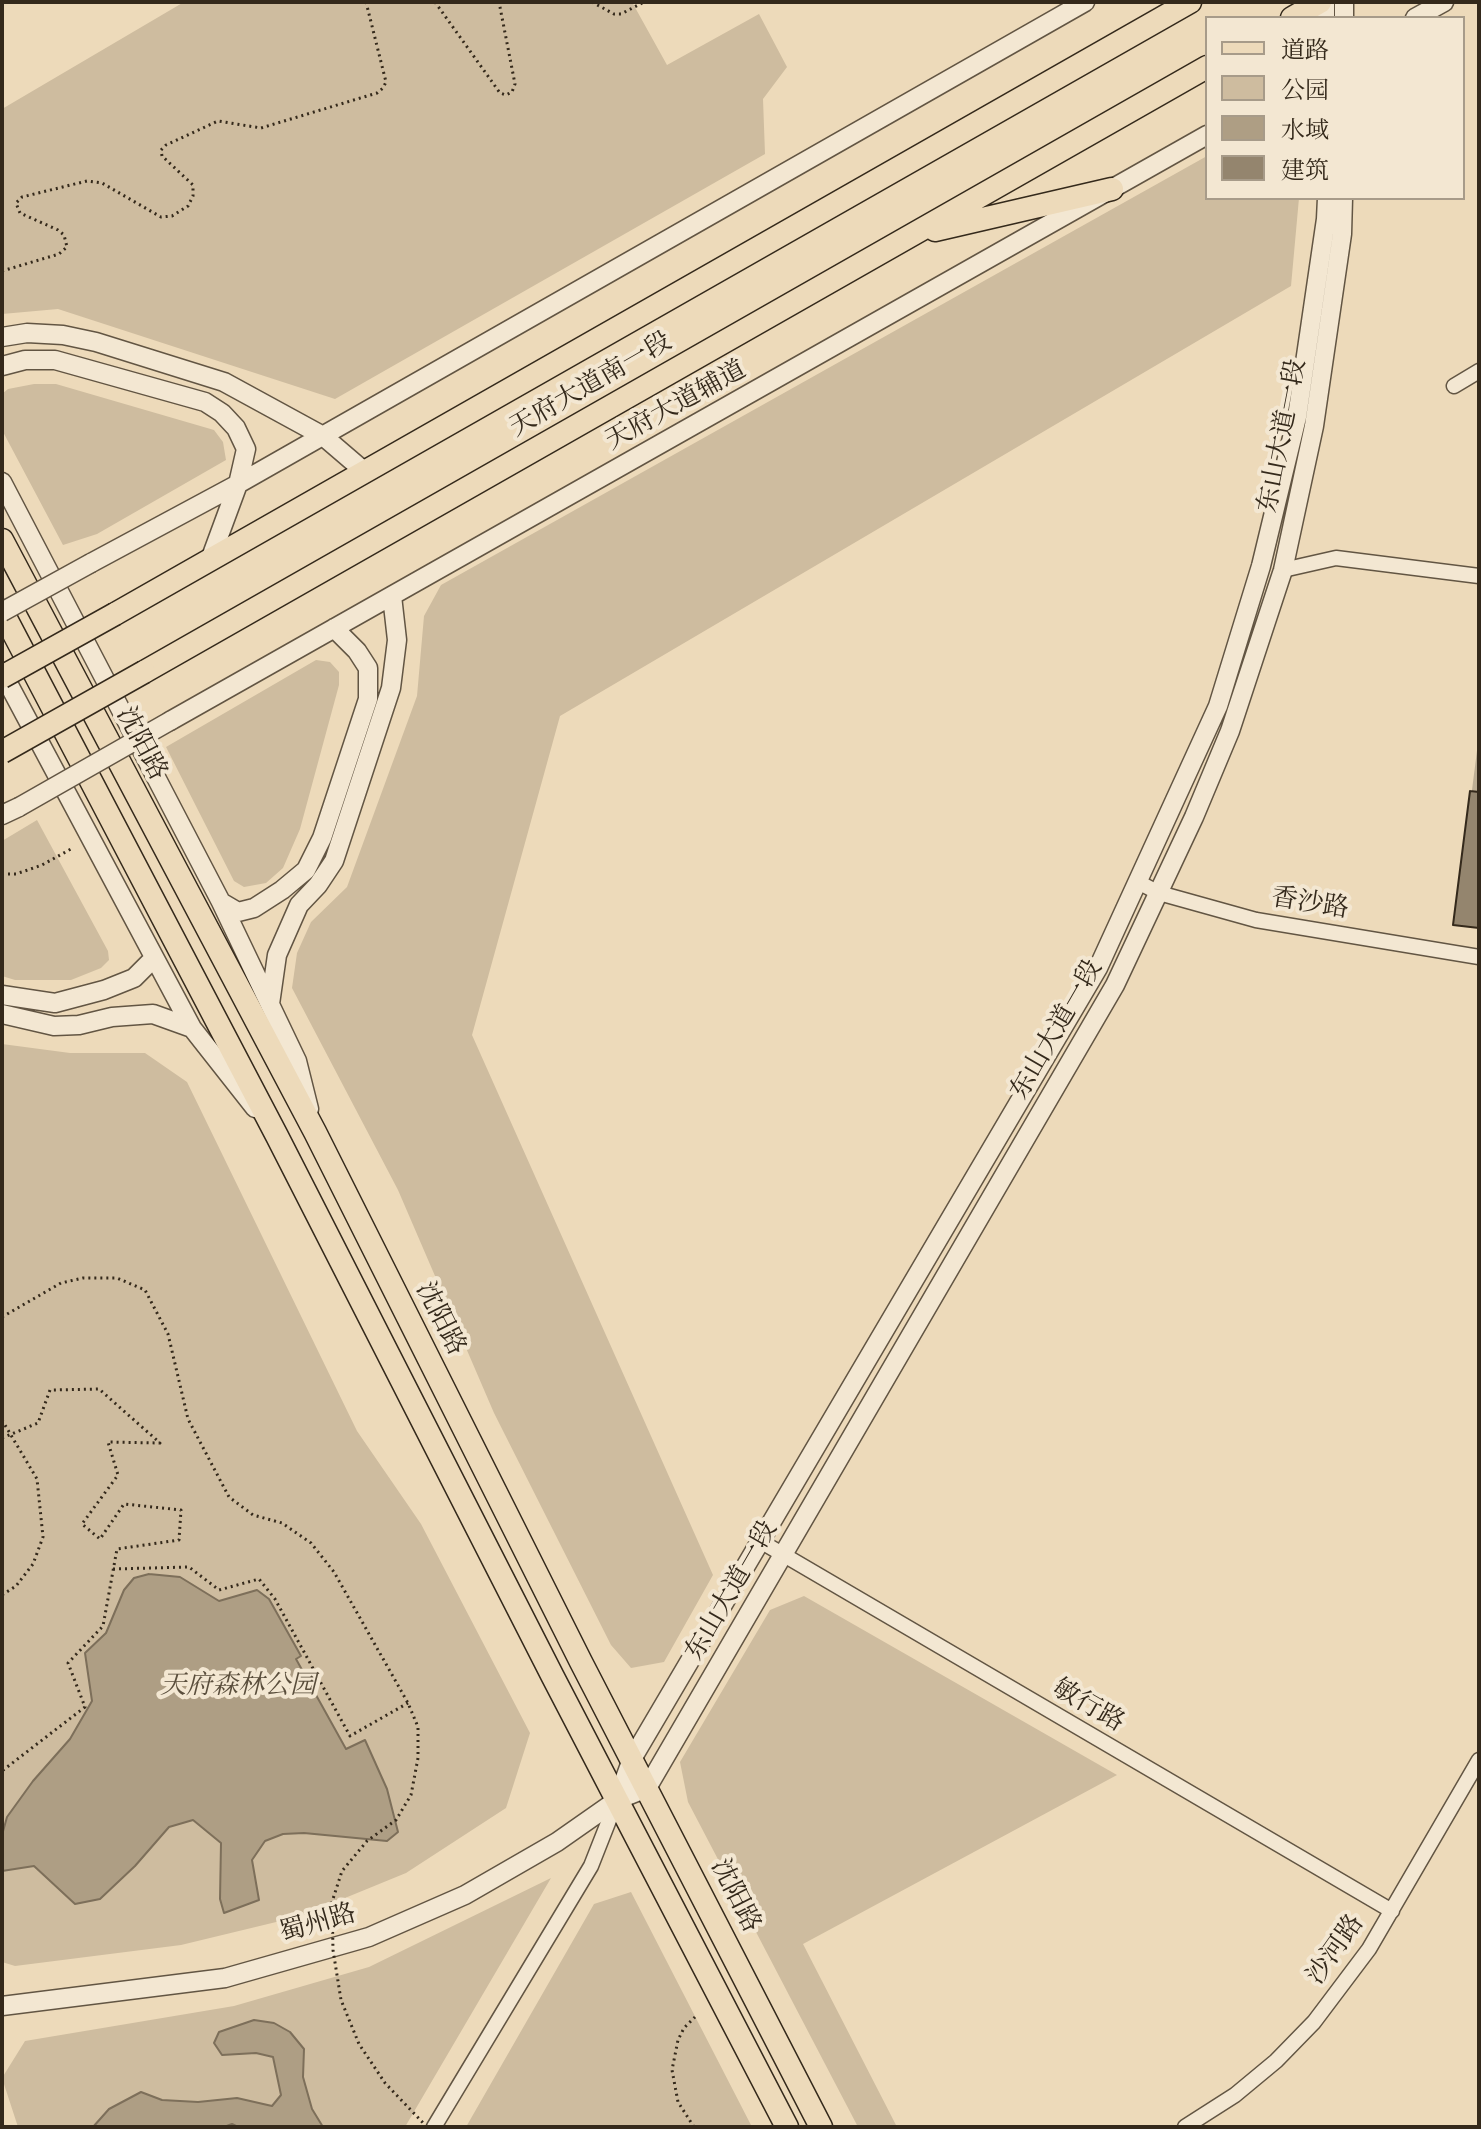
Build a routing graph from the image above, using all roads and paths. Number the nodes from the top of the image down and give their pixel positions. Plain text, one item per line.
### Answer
1 (366, 2) edge
2 (435, 2) edge
3 (499, 2) edge
4 (592, 2) edge
5 (644, 2) edge
6 (1085, 2) edge
7 (1190, 2) edge
8 (1323, 2) edge
9 (1444, 2) edge
10 (1296, 16) edge
11 (1419, 16) edge
12 (1205, 68) edge
13 (1205, 136) edge
14 (1112, 189) junction
15 (1327, 200) edge
16 (1343, 200) edge
17 (911, 235) junction
18 (2, 271) edge
19 (2, 337) edge
20 (2, 366) edge
21 (1479, 371) edge
22 (1454, 386) dead end
23 (323, 436) junction
24 (365, 472) junction
25 (2, 482) edge
26 (238, 484) junction
27 (2, 540) edge
28 (210, 560) junction
29 (1283, 570) junction
30 (1479, 576) edge
31 (392, 596) junction
32 (2, 612) edge
33 (334, 628) junction
34 (2, 675) edge
35 (2, 752) edge
36 (10, 811) edge
37 (71, 849) dead end
38 (2, 874) edge
39 (1138, 882) junction
40 (1159, 893) junction
41 (221, 902) junction
42 (1479, 957) edge
43 (153, 959) junction
44 (2, 995) edge
45 (270, 1004) junction
46 (2, 1014) edge
47 (192, 1028) junction
48 (315, 1132) junction
49 (277, 1136) junction
50 (2, 1317) edge
51 (2, 1420) edge
52 (10, 1435) junction
53 (2, 1438) edge
54 (760, 1541) junction
55 (783, 1554) junction
56 (113, 1569) junction
57 (2, 1595) edge
58 (408, 1703) junction
59 (632, 1759) junction
60 (1479, 1760) edge
61 (2, 1771) edge
62 (647, 1788) junction
63 (617, 1800) junction
64 (1392, 1911) junction
65 (2, 2006) edge
66 (695, 2017) dead end
67 (427, 2127) edge
68 (434, 2127) edge
69 (694, 2127) edge
70 (787, 2127) edge
71 (821, 2127) edge
72 (1185, 2127) edge

1 - 18 path
2 - 3 path
4 - 5 path
6 - 23 street
7 - 24 main road, 天府大道南一段
8 - 10 main road
9 - 11 street
12 - 17 main road, 天府大道南一段
13 - 14 street, 天府大道辅道
14 - 17 main road
14 - 31 street, 天府大道辅道
15 - 39 street, 东山大道一段
16 - 29 street, 东山大道一段
17 - 35 main road, 天府大道南一段, bridge
19 - 23 street
20 - 26 street
21 - 22 street
23 - 24 street
23 - 26 street
24 - 28 main road, 天府大道南一段
25 - 41 street
26 - 28 street
26 - 32 street, bridge
27 - 48 main road, 沈阳路
28 - 34 main road, 天府大道南一段, bridge
29 - 30 street
29 - 40 street, 东山大道一段
31 - 33 street, 天府大道辅道
31 - 45 street
32 - 49 main road
33 - 36 street, 天府大道辅道, bridge
33 - 41 street
34 - 43 street
37 - 38 path
39 - 40 street, 香沙路
39 - 54 street, 东山大道一段
40 - 42 street, 香沙路
40 - 55 street, 东山大道一段
41 - 45 street
43 - 44 street
43 - 47 street
45 - 48 street
46 - 47 street
47 - 49 street
48 - 59 main road, 沈阳路
49 - 63 main road
50 - 58 path
51 - 52 path
52 - 53 path
52 - 56 path
52 - 57 path
54 - 55 street, 敏行路
54 - 59 street, 东山大道一段
55 - 62 street, 东山大道一段
55 - 64 street, 敏行路
56 - 58 path
56 - 61 path
58 - 67 path, bridge
59 - 62 main road, 沈阳路
59 - 63 street, 东山大道一段
60 - 64 street, 沙河路
62 - 63 street
62 - 71 main road, 沈阳路
63 - 65 street, 蜀州路
63 - 68 street, 东山大道一段
63 - 70 main road
64 - 72 street, 沙河路
66 - 69 path

